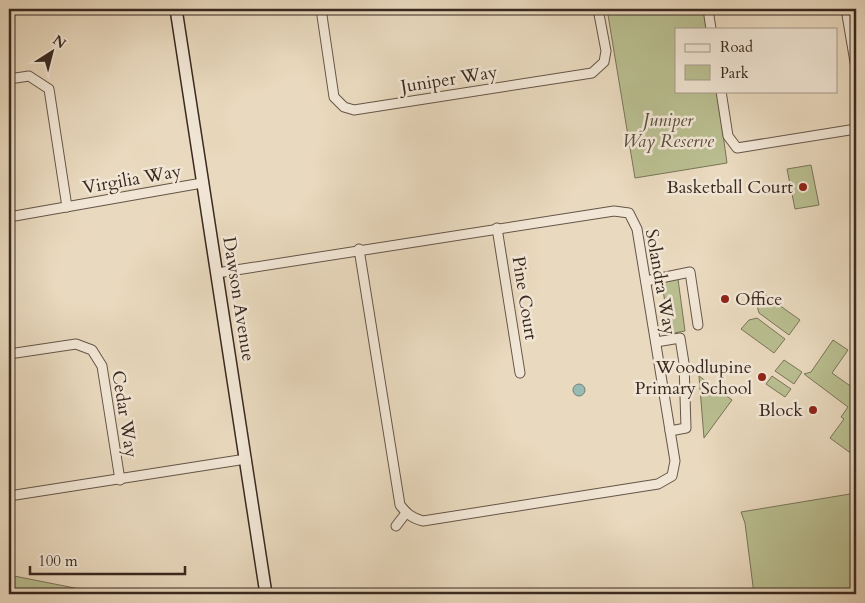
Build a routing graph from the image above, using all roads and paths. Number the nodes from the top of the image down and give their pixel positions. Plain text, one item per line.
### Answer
1 (176, 9) edge
2 (321, 9) edge
3 (598, 9) edge
4 (708, 9) edge
5 (846, 9) edge
6 (711, 28) edge
7 (856, 68) edge
8 (9, 79) edge
9 (721, 92) edge
10 (856, 129) edge
11 (202, 182) junction
12 (67, 207) junction
13 (9, 217) edge
14 (497, 228) junction
15 (359, 249) junction
16 (217, 273) junction
17 (646, 280) junction
18 (698, 325) dead end
19 (656, 342) junction
20 (9, 354) edge
21 (520, 373) dead end
22 (670, 431) junction
23 (246, 459) junction
24 (120, 480) junction
25 (9, 496) edge
26 (406, 513) junction
27 (396, 526) dead end
28 (266, 594) edge

1 - 11 main road, Dawson Avenue
2 - 3 street, Juniper Way
4 - 6 street
5 - 7 street
8 - 12 street, Virgilia Way
9 - 10 street
11 - 12 street, Virgilia Way
11 - 16 main road, Dawson Avenue
12 - 13 street, Virgilia Way
14 - 15 street, Solandra Way
14 - 17 street, Solandra Way
14 - 21 street, Pine Court
15 - 16 street, Solandra Way
15 - 26 street
16 - 23 main road, Dawson Avenue
17 - 18 street
17 - 19 street, Solandra Way
19 - 22 street, Solandra Way
19 - 22 street
20 - 24 street, Cedar Way
22 - 26 street, Solandra Way
23 - 24 street, Cedar Way
23 - 28 main road, Dawson Avenue
24 - 25 street, Cedar Way
26 - 27 street

